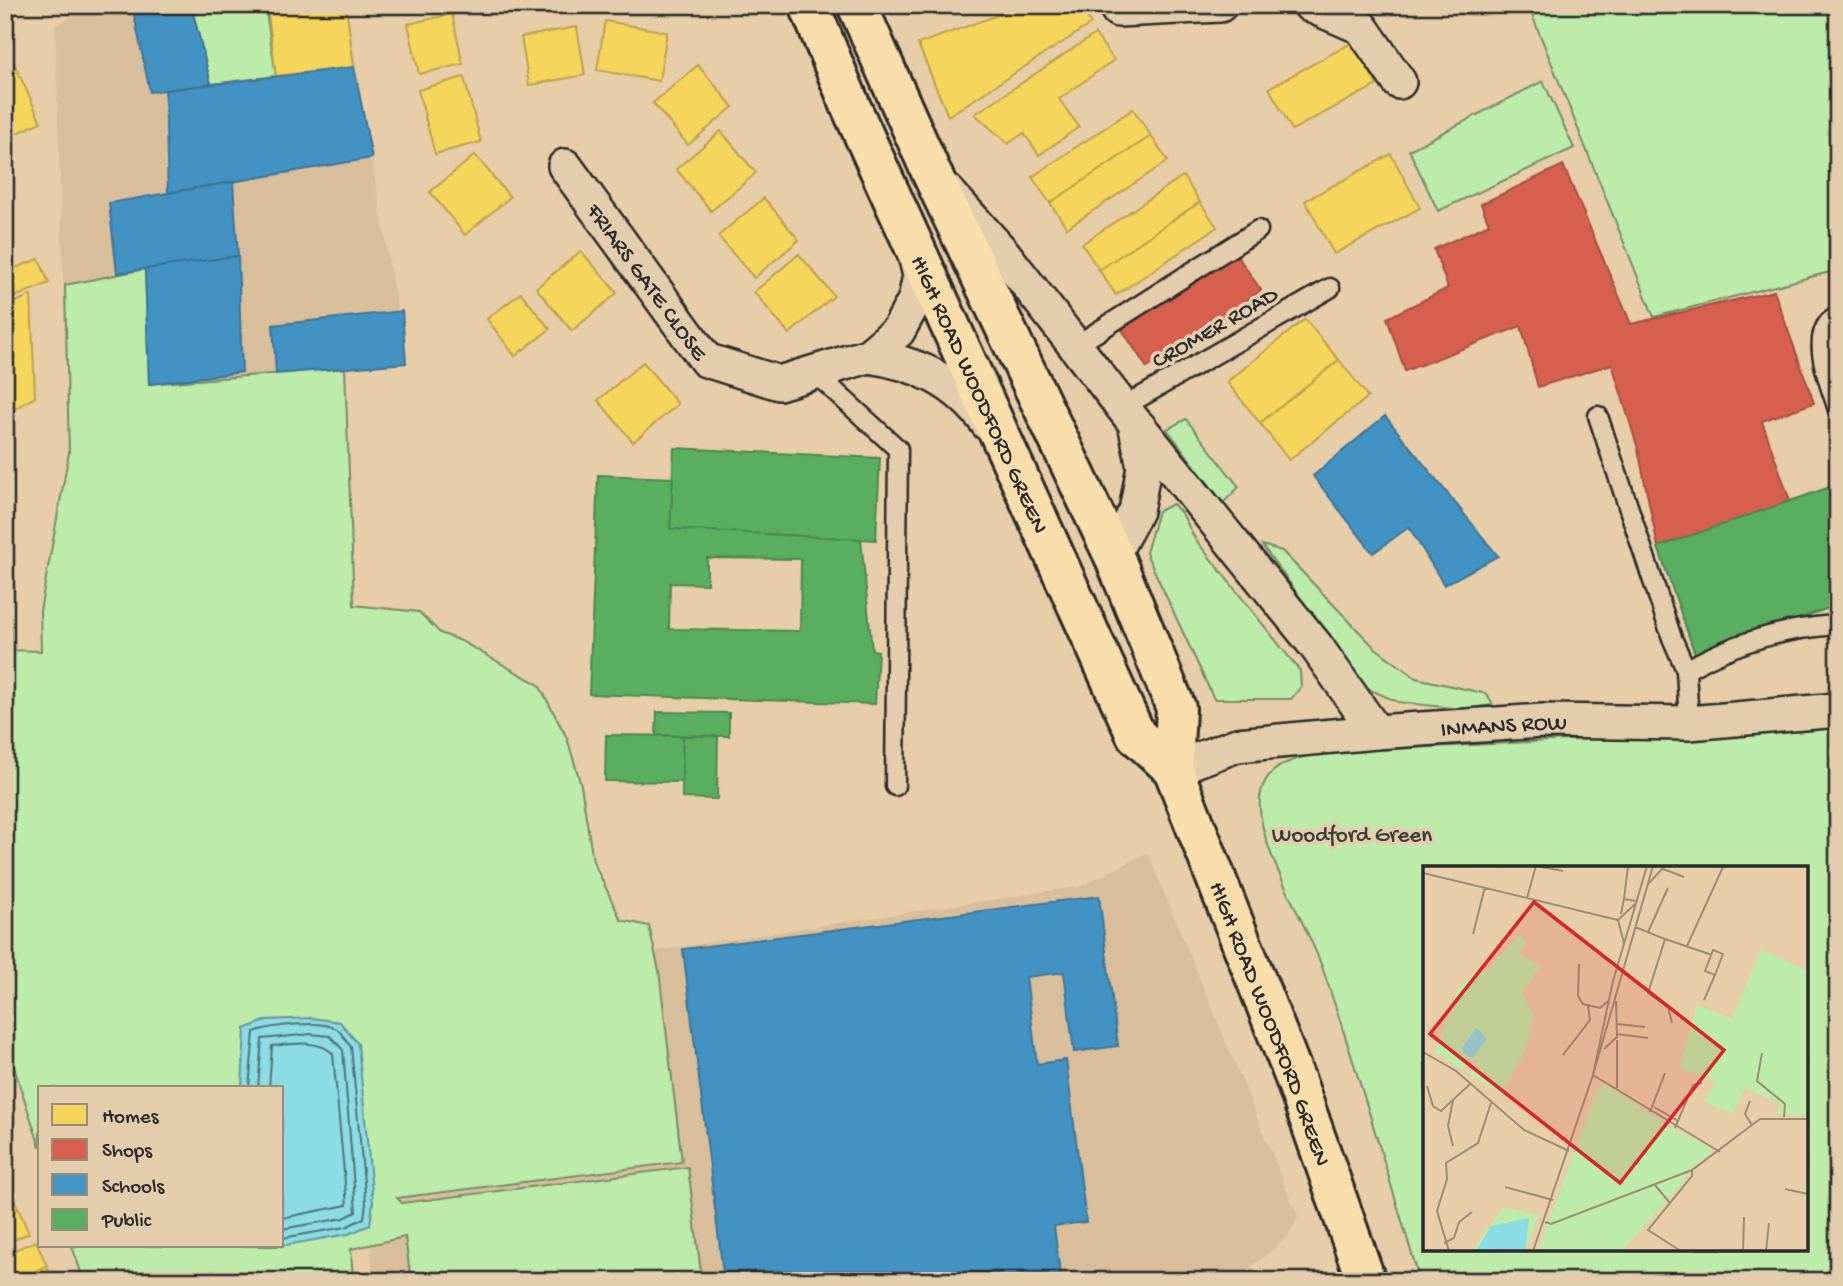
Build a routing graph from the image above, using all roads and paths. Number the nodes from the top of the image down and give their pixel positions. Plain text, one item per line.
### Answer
1 (809, 5) edge
2 (857, 5) edge
3 (1220, 5) edge
4 (1310, 5) edge
5 (1117, 8) edge
6 (1399, 82) dead end
7 (565, 166) dead end
8 (932, 174) junction
9 (1258, 230) dead end
10 (909, 231) junction
11 (1330, 288) dead end
12 (1838, 316) edge
13 (1075, 346) junction
14 (868, 356) junction
15 (815, 373) junction
16 (1838, 410) edge
17 (1129, 415) junction
18 (1598, 416) dead end
19 (1006, 449) junction
20 (1113, 554) junction
21 (1838, 625) edge
22 (1686, 670) junction
23 (1838, 710) edge
24 (1689, 723) junction
25 (1376, 732) junction
26 (1173, 769) junction
27 (895, 786) dead end
28 (1366, 1281) edge

1 - 10 main road, HIGH ROAD WOODFORD GREEN
2 - 8 main road, HIGH ROAD WOODFORD GREEN
3 - 5 street
4 - 6 street
7 - 15 street, FRIARS GATE CLOSE
8 - 13 street
8 - 20 main road, HIGH ROAD WOODFORD GREEN
9 - 13 lane
10 - 14 street, FRIARS GATE CLOSE
10 - 19 main road, HIGH ROAD WOODFORD GREEN
11 - 17 lane, CROMER ROAD
12 - 16 lane
13 - 17 street
14 - 15 street, FRIARS GATE CLOSE
14 - 19 street, FRIARS GATE CLOSE
15 - 27 lane
17 - 20 street
17 - 25 street
18 - 22 lane
19 - 26 main road, HIGH ROAD WOODFORD GREEN
20 - 26 main road, HIGH ROAD WOODFORD GREEN
21 - 22 lane
22 - 24 lane
23 - 24 street, INMANS ROW
24 - 25 street, INMANS ROW
25 - 26 street, INMANS ROW
26 - 28 main road, HIGH ROAD WOODFORD GREEN

